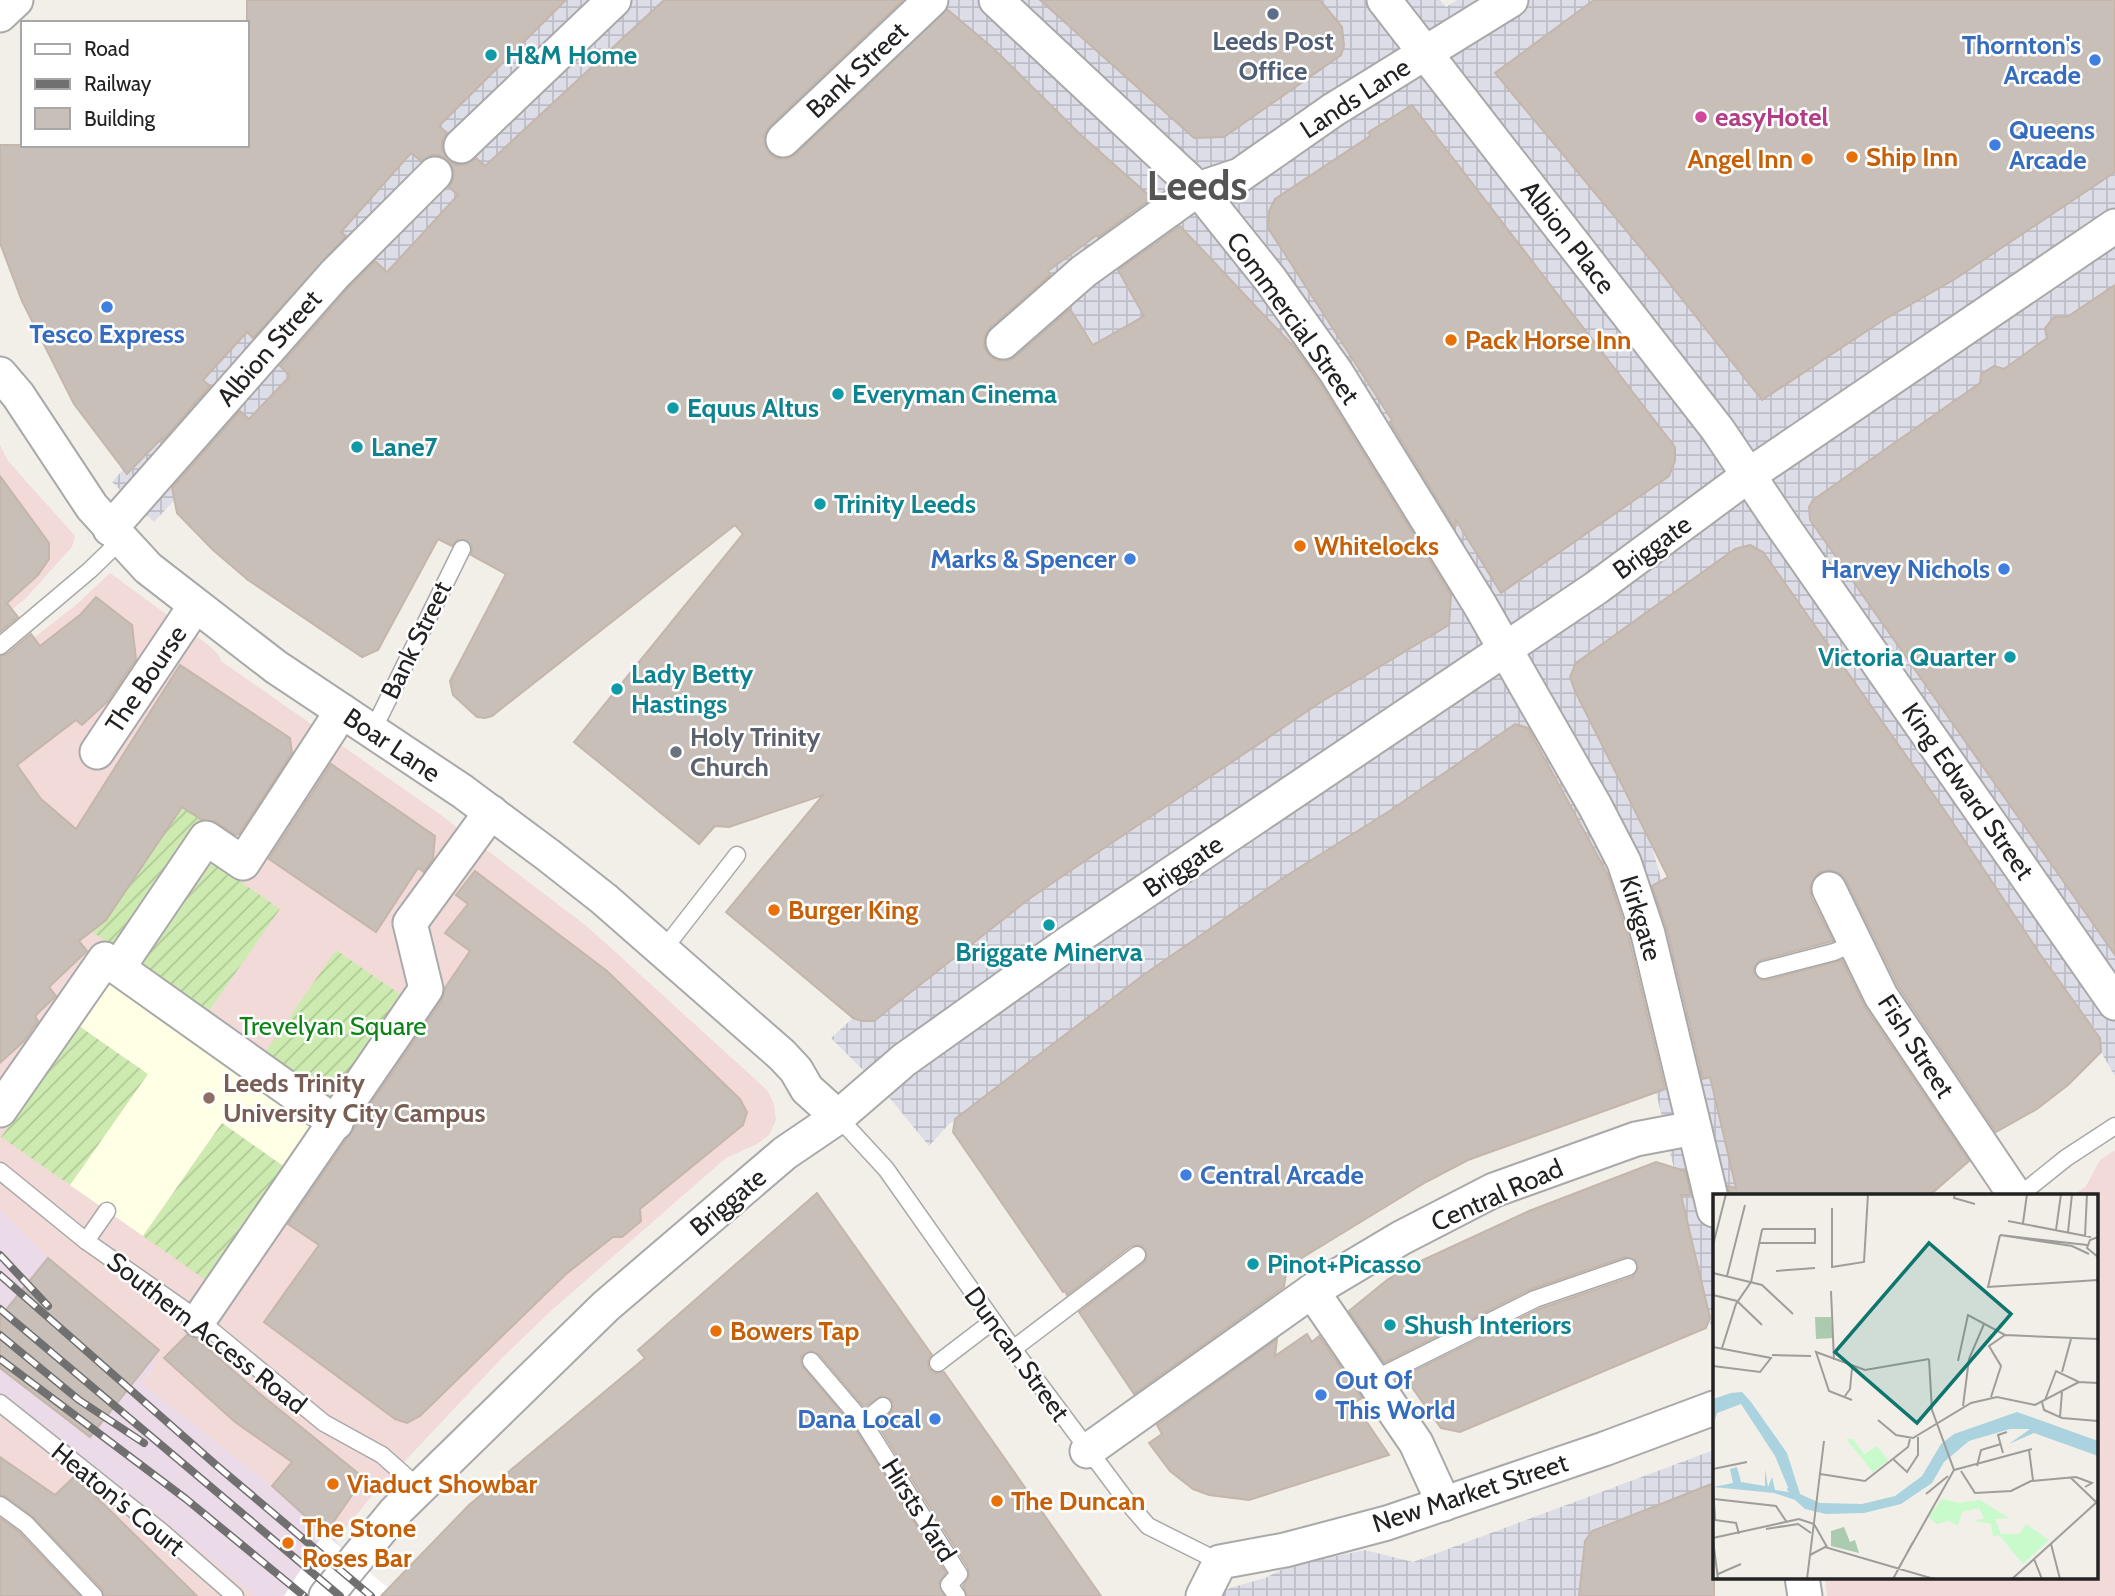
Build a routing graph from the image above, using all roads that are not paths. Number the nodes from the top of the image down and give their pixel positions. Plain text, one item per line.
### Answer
1 (16, 0) edge
2 (614, 0) edge
3 (931, 0) edge
4 (996, 0) edge
5 (1384, 0) edge
6 (1511, 0) edge
7 (0, 15) edge
8 (1424, 53) junction
9 (783, 140) dead end
10 (461, 146) dead end
11 (435, 174) dead end
12 (1198, 189) junction
13 (2115, 226) edge
14 (1003, 342) dead end
15 (0, 347) edge
16 (9, 384) edge
17 (1749, 475) junction
18 (115, 534) junction
19 (462, 549) dead end
20 (195, 606) junction
21 (0, 646) edge
22 (1506, 650) junction
23 (342, 711) junction
24 (372, 732) junction
25 (97, 752) dead end
26 (491, 812) junction
27 (737, 855) dead end
28 (1829, 889) dead end
29 (1855, 943) junction
30 (663, 950) junction
31 (118, 968) junction
32 (1763, 970) dead end
33 (2115, 1003) edge
34 (0, 1110) edge
35 (838, 1117) junction
36 (336, 1123) junction
37 (2115, 1126) edge
38 (1694, 1128) junction
39 (0, 1171) edge
40 (2017, 1194) edge
41 (2019, 1194) edge
42 (1713, 1206) edge
43 (107, 1211) dead end
44 (86, 1241) junction
45 (1136, 1255) dead end
46 (1628, 1267) dead end
47 (1312, 1292) junction
48 (199, 1320) junction
49 (993, 1321) junction
50 (1013, 1349) junction
51 (811, 1360) dead end
52 (938, 1363) dead end
53 (1373, 1380) junction
54 (0, 1403) edge
55 (883, 1406) dead end
56 (1713, 1408) edge
57 (863, 1422) junction
58 (1087, 1451) junction
59 (419, 1488) junction
60 (1444, 1504) junction
61 (0, 1505) edge
62 (1220, 1562) junction
63 (1802, 1578) edge
64 (93, 1596) edge
65 (235, 1596) edge
66 (326, 1596) edge
67 (957, 1596) edge
68 (1204, 1596) edge
69 (1805, 1596) edge

1 - 7 street
2 - 10 street
3 - 9 street, Bank Street
4 - 12 street, Commercial Street
5 - 8 street, Albion Place
6 - 8 street, Lands Lane
8 - 12 street, Lands Lane
8 - 17 street, Albion Place
11 - 18 street, Albion Street
12 - 14 street, Lands Lane
12 - 22 street, Commercial Street
13 - 17 street, Briggate
15 - 16 street, Boar Lane
16 - 18 street, Boar Lane
17 - 22 street, Briggate
17 - 33 street, King Edward Street
18 - 20 street, Boar Lane
18 - 21 lane
19 - 24 lane, Bank Street
20 - 23 street, Boar Lane
20 - 25 street, The Bourse
22 - 35 street, Briggate
22 - 38 street, Kirkgate
23 - 24 street, Boar Lane
23 - 31 street
24 - 26 street, Boar Lane
26 - 30 street, Boar Lane
26 - 36 street
27 - 30 lane
28 - 29 street, Fish Street
29 - 32 lane
29 - 40 street, Fish Street
30 - 35 street, Boar Lane
31 - 34 street
31 - 36 street
35 - 49 lane, Duncan Street
35 - 59 street, Briggate
36 - 48 street
37 - 41 lane
38 - 42 street, Kirkgate
38 - 47 street, Central Road
39 - 44 lane, Southern Access Road
43 - 44 lane
44 - 48 lane, Southern Access Road
45 - 50 lane
46 - 53 lane
47 - 53 street
47 - 58 street, Central Road
48 - 59 lane, Southern Access Road
49 - 50 lane, Duncan Street
49 - 52 lane
50 - 58 lane, Duncan Street
51 - 57 lane, Hirsts Yard
53 - 60 street
54 - 65 lane, Heaton's Court
55 - 57 lane
56 - 60 street, New Market Street
57 - 67 lane, Hirsts Yard
58 - 62 lane, Duncan Street
59 - 66 street, Briggate
60 - 62 street, New Market Street
61 - 64 lane
62 - 68 street
63 - 69 street

